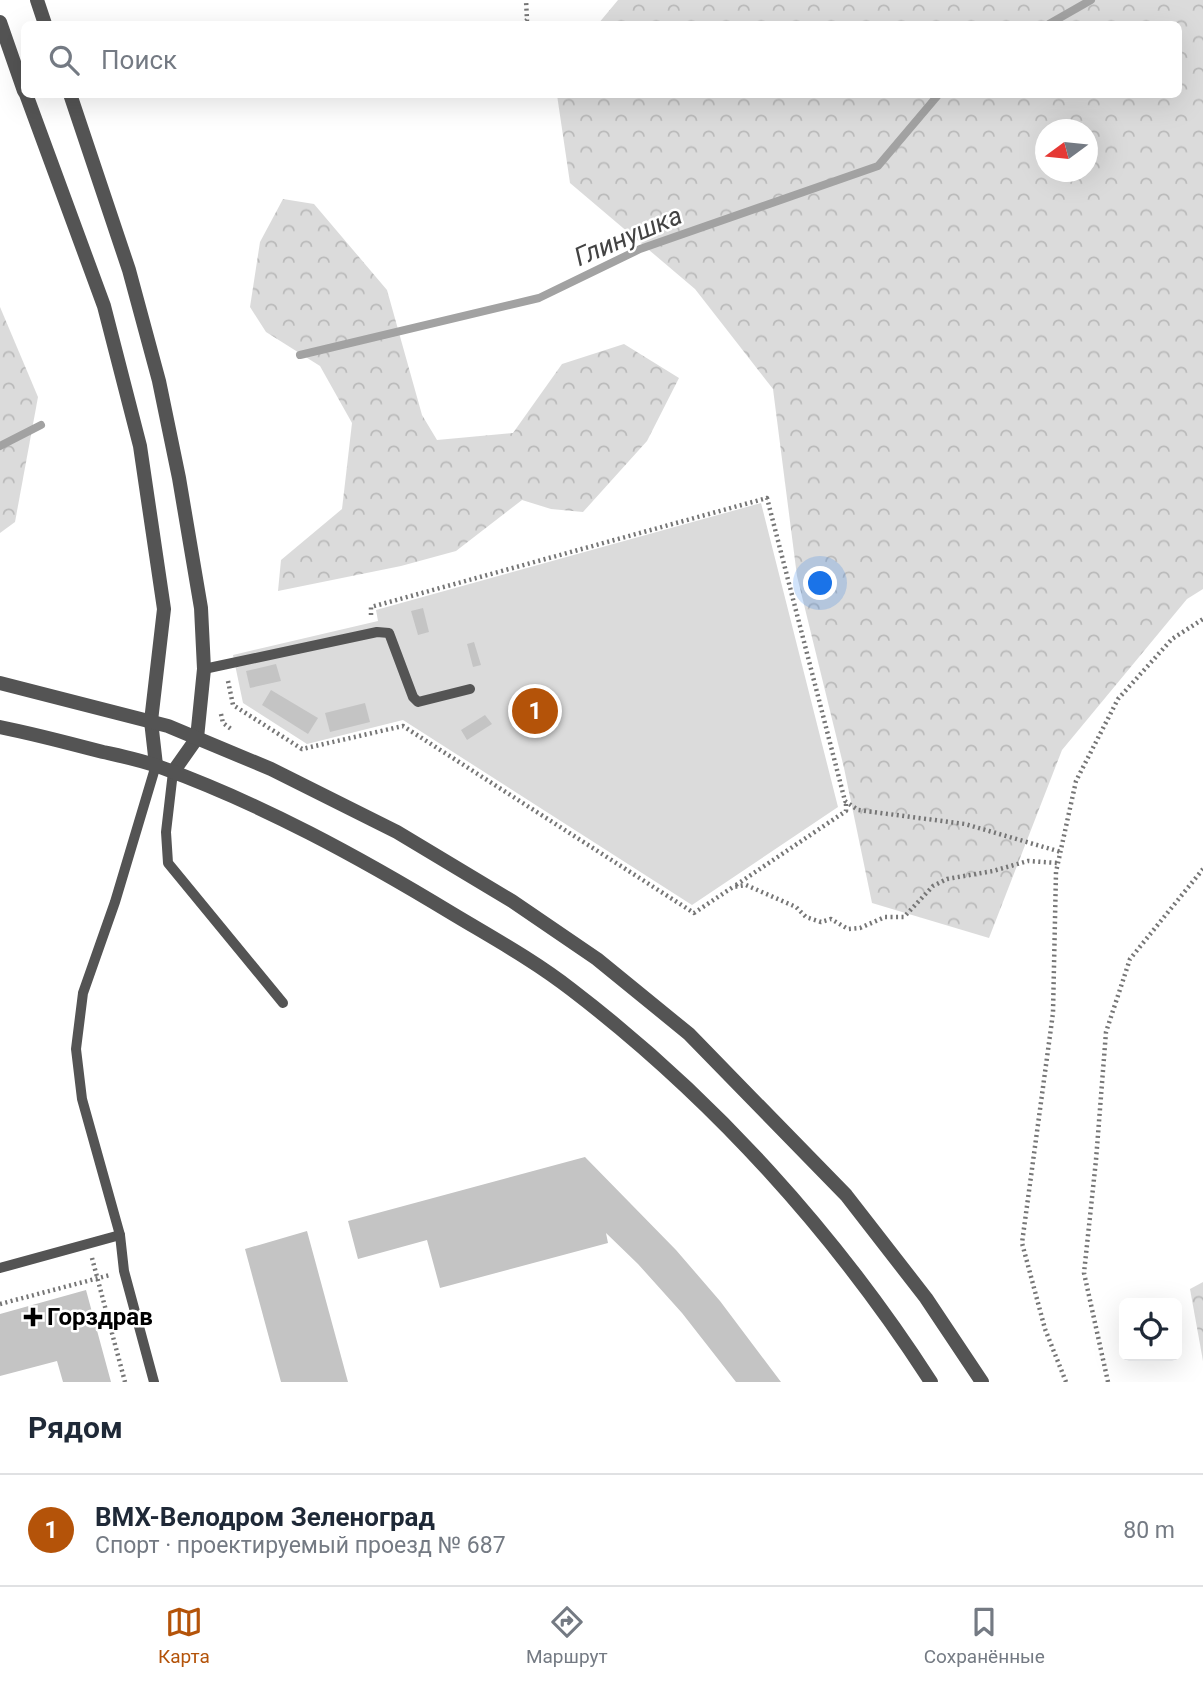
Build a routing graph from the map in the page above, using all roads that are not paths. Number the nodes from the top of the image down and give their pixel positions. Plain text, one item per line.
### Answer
1 (37, 0) edge
2 (44, 21) edge
3 (0, 22) edge
4 (21, 82) edge
5 (27, 98) edge
6 (71, 98) edge
7 (204, 669) junction
8 (0, 683) edge
9 (470, 689) dead end
10 (151, 721) junction
11 (0, 727) edge
12 (197, 738) junction
13 (156, 765) junction
14 (173, 772) junction
15 (283, 1003) dead end
16 (120, 1235) junction
17 (0, 1268) edge
18 (154, 1382) edge
19 (931, 1382) edge
20 (982, 1382) edge

1 - 2 street
3 - 4 street
5 - 10 street
6 - 7 street
7 - 9 lane
7 - 12 street
8 - 10 street
10 - 12 street
10 - 13 street
11 - 13 street
12 - 14 street
12 - 20 street
13 - 14 street
13 - 16 lane
14 - 15 lane
14 - 19 street
16 - 17 lane
16 - 18 lane

